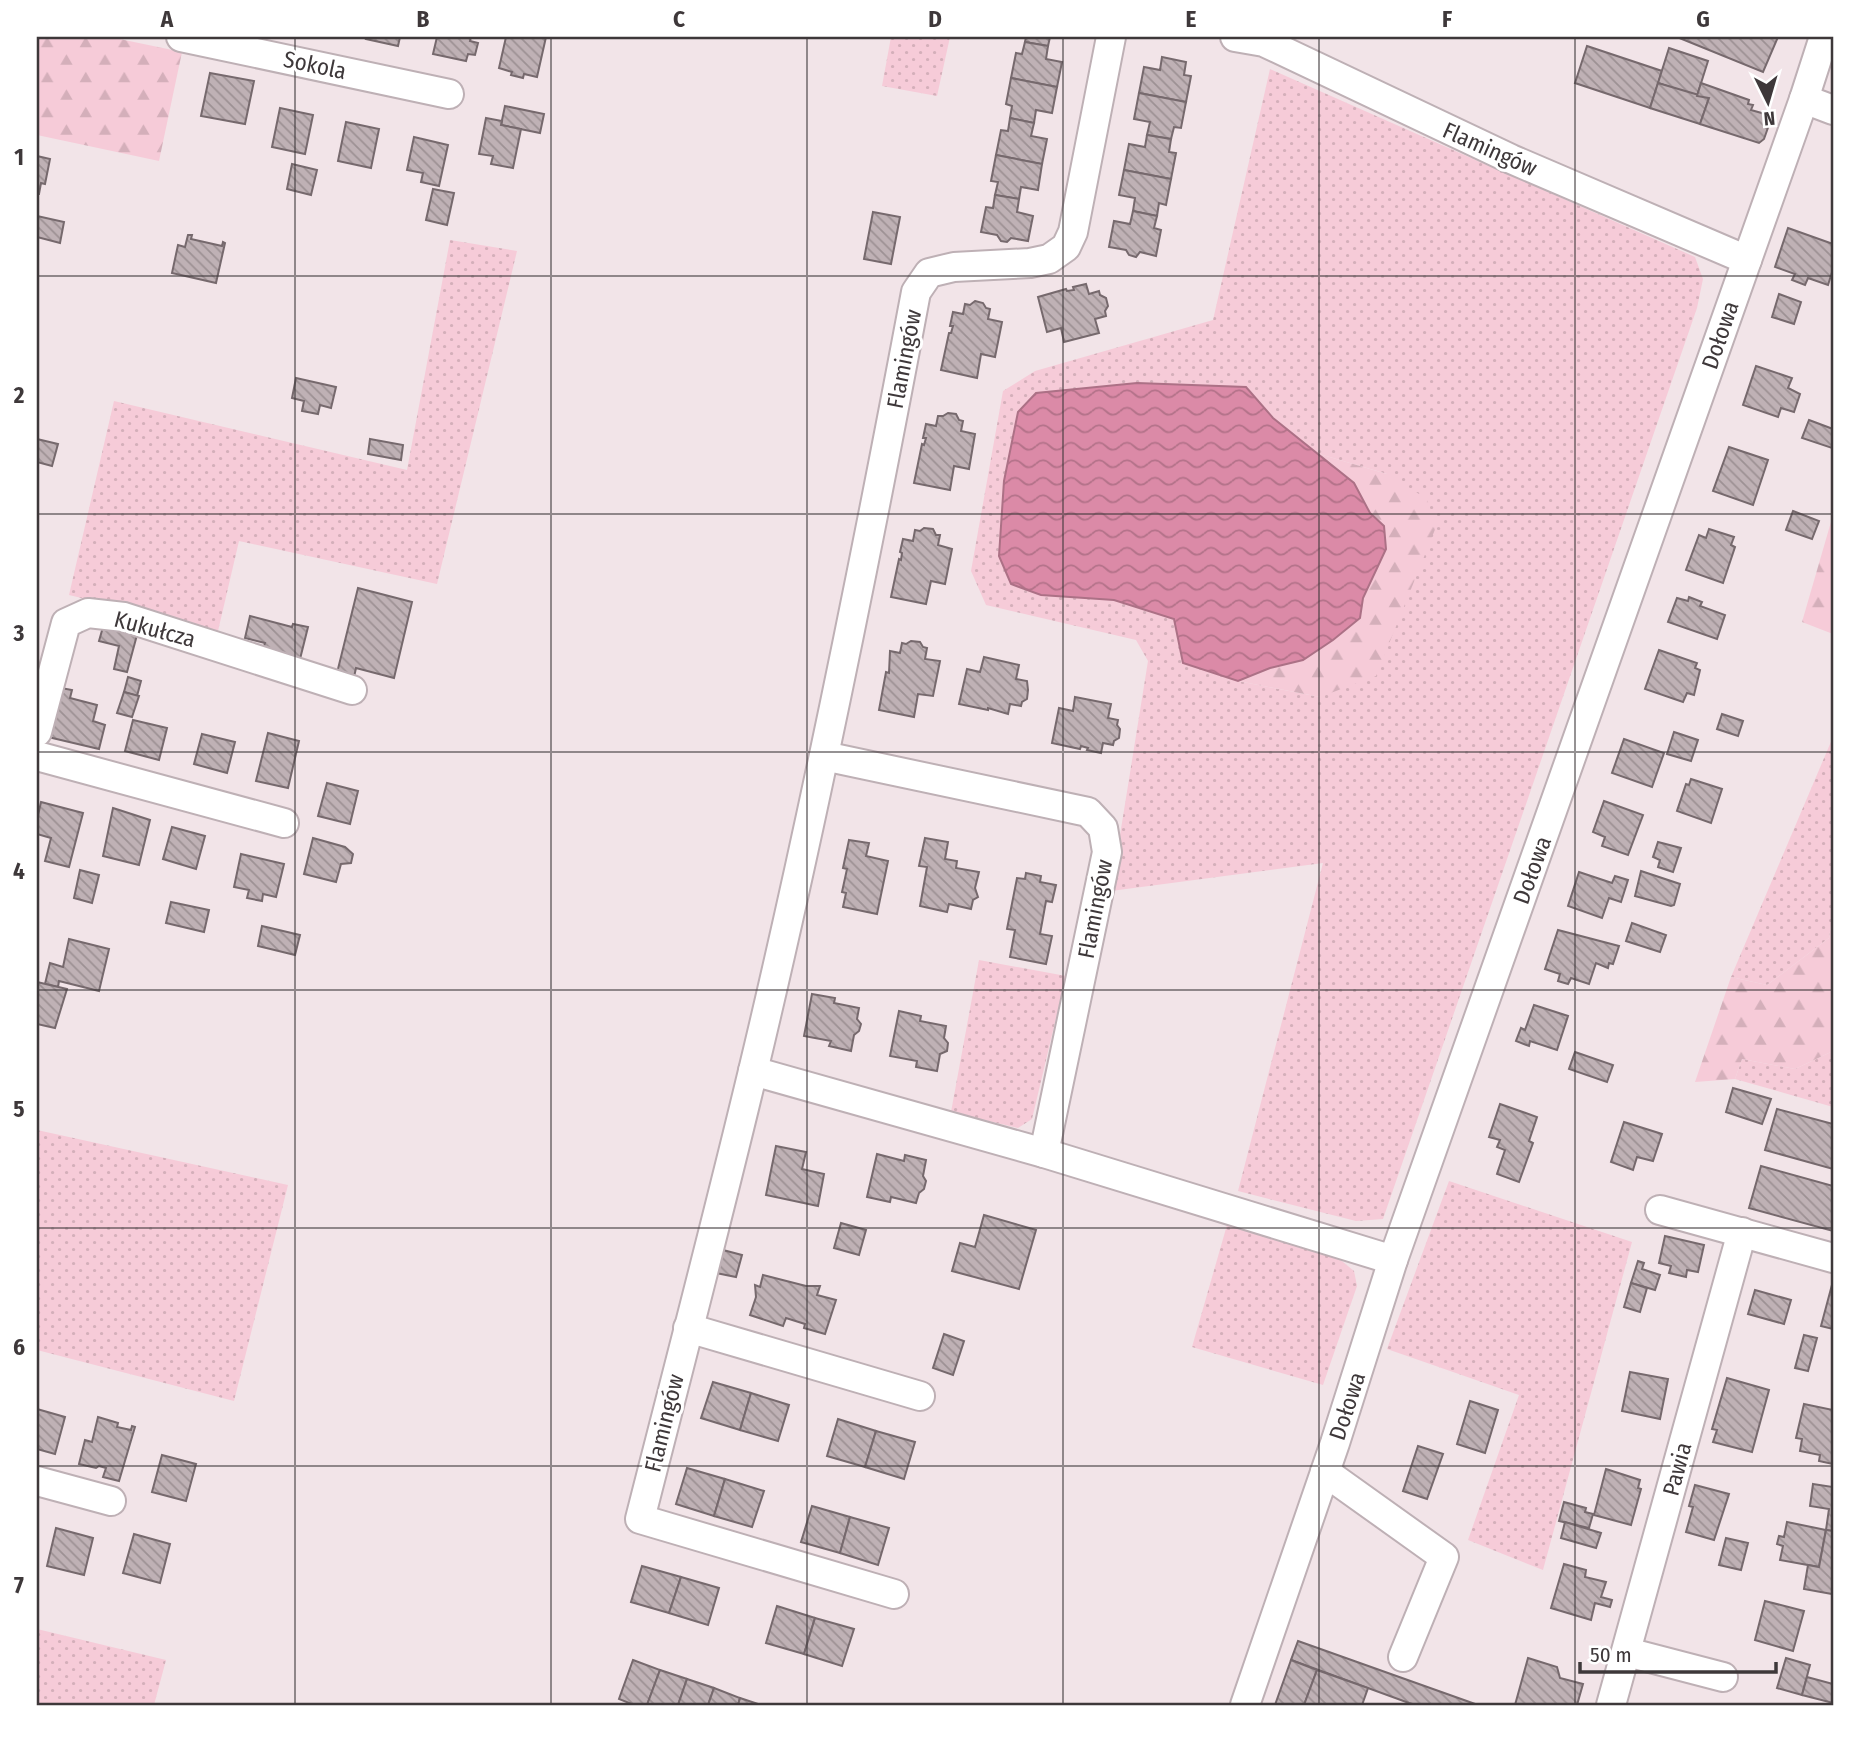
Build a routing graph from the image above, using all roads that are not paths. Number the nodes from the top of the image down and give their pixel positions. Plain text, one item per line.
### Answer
1 (181, 37) edge
2 (1111, 37) edge
3 (1235, 37) edge
4 (1824, 37) edge
5 (449, 94) dead end
6 (1804, 99) junction
7 (1833, 110) edge
8 (1747, 260) junction
9 (352, 690) dead end
10 (37, 732) edge
11 (37, 756) edge
12 (824, 756) junction
13 (284, 823) dead end
14 (753, 1071) junction
15 (1044, 1153) junction
16 (1660, 1210) dead end
17 (1742, 1233) junction
18 (1833, 1258) edge
19 (1393, 1260) junction
20 (688, 1328) junction
21 (920, 1396) dead end
22 (1325, 1472) junction
23 (37, 1481) edge
24 (111, 1501) dead end
25 (894, 1594) dead end
26 (1627, 1652) junction
27 (1403, 1657) dead end
28 (1723, 1677) dead end
29 (1245, 1705) edge
30 (1611, 1705) edge

1 - 5 street, Sokola
2 - 12 street, Flamingów
3 - 8 street, Flamingów
4 - 6 street, Dołowa
6 - 7 street
6 - 8 street, Dołowa
8 - 19 street, Dołowa
9 - 10 street, Kukułcza
11 - 13 street
12 - 14 street, Flamingów
12 - 15 street, Flamingów
14 - 15 street
14 - 20 street, Flamingów
15 - 19 street
16 - 17 street
17 - 18 street
17 - 26 street, Pawia
19 - 22 street, Dołowa
20 - 21 street
20 - 25 street, Flamingów
22 - 27 street
22 - 29 street, Dołowa
23 - 24 street
26 - 28 street
26 - 30 street, Pawia

